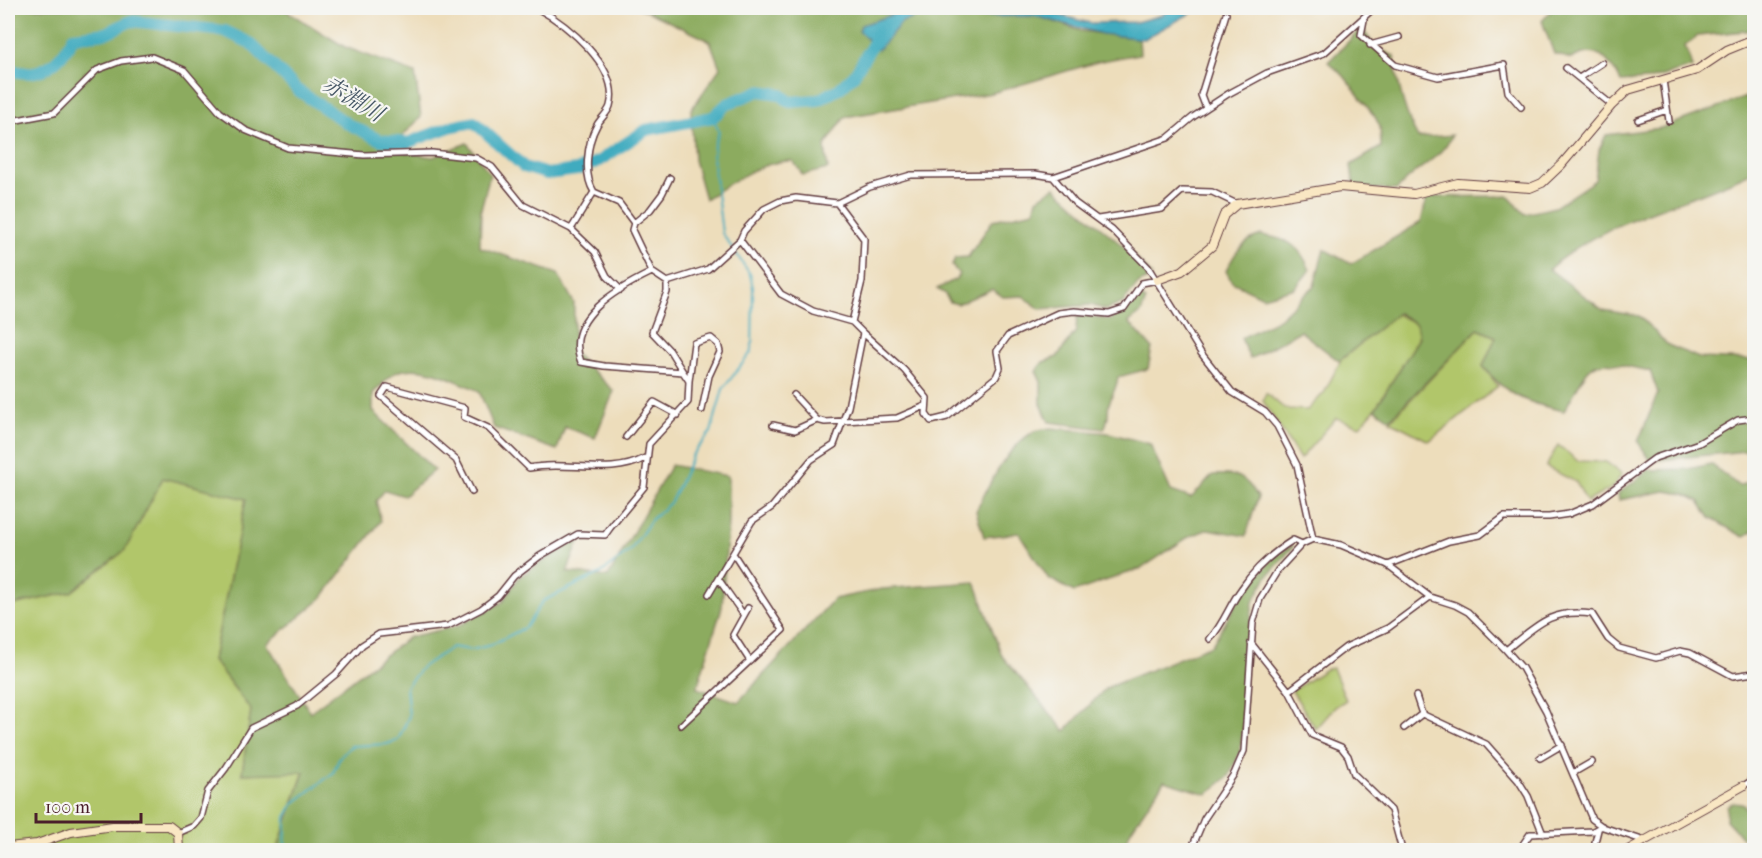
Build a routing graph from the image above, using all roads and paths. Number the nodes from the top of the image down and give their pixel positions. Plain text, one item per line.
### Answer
1 (537, 8) edge
2 (1107, 8) edge
3 (1133, 8) edge
4 (1374, 8) edge
5 (1226, 14) dead end
6 (1364, 19) junction
7 (1399, 37) dead end
8 (1755, 39) edge
9 (1370, 45) junction
10 (1602, 63) dead end
11 (1566, 68) dead end
12 (1579, 78) junction
13 (1663, 80) junction
14 (1612, 105) junction
15 (1521, 107) dead end
16 (1206, 108) junction
17 (1667, 110) junction
18 (8, 117) edge
19 (1638, 120) dead end
20 (1669, 121) dead end
21 (1053, 177) junction
22 (670, 178) dead end
23 (594, 192) junction
24 (837, 203) junction
25 (1237, 204) junction
26 (1098, 219) junction
27 (634, 223) junction
28 (571, 229) junction
29 (739, 242) junction
30 (652, 273) junction
31 (1157, 280) junction
32 (667, 282) junction
33 (621, 290) junction
34 (852, 322) junction
35 (863, 333) junction
36 (683, 372) junction
37 (689, 383) junction
38 (795, 395) dead end
39 (926, 406) junction
40 (702, 410) dead end
41 (678, 415) junction
42 (1755, 418) edge
43 (818, 420) junction
44 (843, 421) junction
45 (773, 425) dead end
46 (626, 437) dead end
47 (645, 458) junction
48 (472, 492) dead end
49 (1313, 539) junction
50 (1302, 544) junction
51 (734, 555) junction
52 (1388, 565) junction
53 (719, 580) junction
54 (709, 594) dead end
55 (1430, 597) junction
56 (747, 608) dead end
57 (743, 614) junction
58 (1210, 639) dead end
59 (1251, 643) junction
60 (1506, 650) junction
61 (750, 661) junction
62 (1755, 673) edge
63 (1290, 691) junction
64 (1416, 696) dead end
65 (1422, 714) junction
66 (681, 725) dead end
67 (1404, 728) dead end
68 (1562, 745) junction
69 (1540, 758) dead end
70 (1592, 762) dead end
71 (1573, 773) junction
72 (1755, 779) edge
73 (1743, 786) joint
74 (1600, 828) junction
75 (178, 833) junction
76 (1543, 834) junction
77 (1595, 842) dead end
78 (1647, 842) junction
79 (8, 847) edge
80 (1633, 849) edge
81 (179, 850) edge
82 (1191, 850) edge
83 (1402, 850) edge
84 (1519, 850) edge

1 - 23 street
2 - 3 street
4 - 6 street
5 - 16 street
6 - 9 street
6 - 16 street
7 - 9 street
8 - 13 street
9 - 15 street
10 - 12 street
11 - 12 street
12 - 14 street
13 - 14 street
13 - 17 street
14 - 25 street
16 - 21 street
17 - 19 street
17 - 20 street
18 - 28 street
21 - 24 street
21 - 26 street
22 - 27 street
23 - 27 street
23 - 28 street
24 - 29 street
24 - 34 street
25 - 26 street
25 - 31 street
26 - 31 street
27 - 30 street
28 - 33 street
29 - 32 street
29 - 34 street
30 - 32 street
30 - 33 street
31 - 39 street
31 - 49 street
32 - 36 street
33 - 36 street
34 - 35 street
35 - 39 street
35 - 44 street
36 - 37 street
37 - 40 street
37 - 41 street
38 - 43 street
39 - 44 street
41 - 46 street
41 - 47 street
42 - 52 street
43 - 44 street
43 - 45 street
44 - 51 street
47 - 48 street
47 - 75 street
49 - 50 street
49 - 52 street
50 - 58 street
50 - 59 street
51 - 53 street
51 - 61 street
52 - 55 street
53 - 54 street
53 - 57 street
55 - 60 street
55 - 63 street
56 - 57 street
57 - 61 street
59 - 63 street
59 - 82 street
60 - 62 street
60 - 68 street
61 - 66 street
63 - 83 street
64 - 65 street
65 - 67 street
65 - 76 street
68 - 69 street
68 - 71 street
70 - 71 street
71 - 74 street
72 - 73 street
73 - 78 street
74 - 76 street
74 - 77 street
74 - 78 street
75 - 79 street
75 - 81 street
76 - 84 street
78 - 80 street

